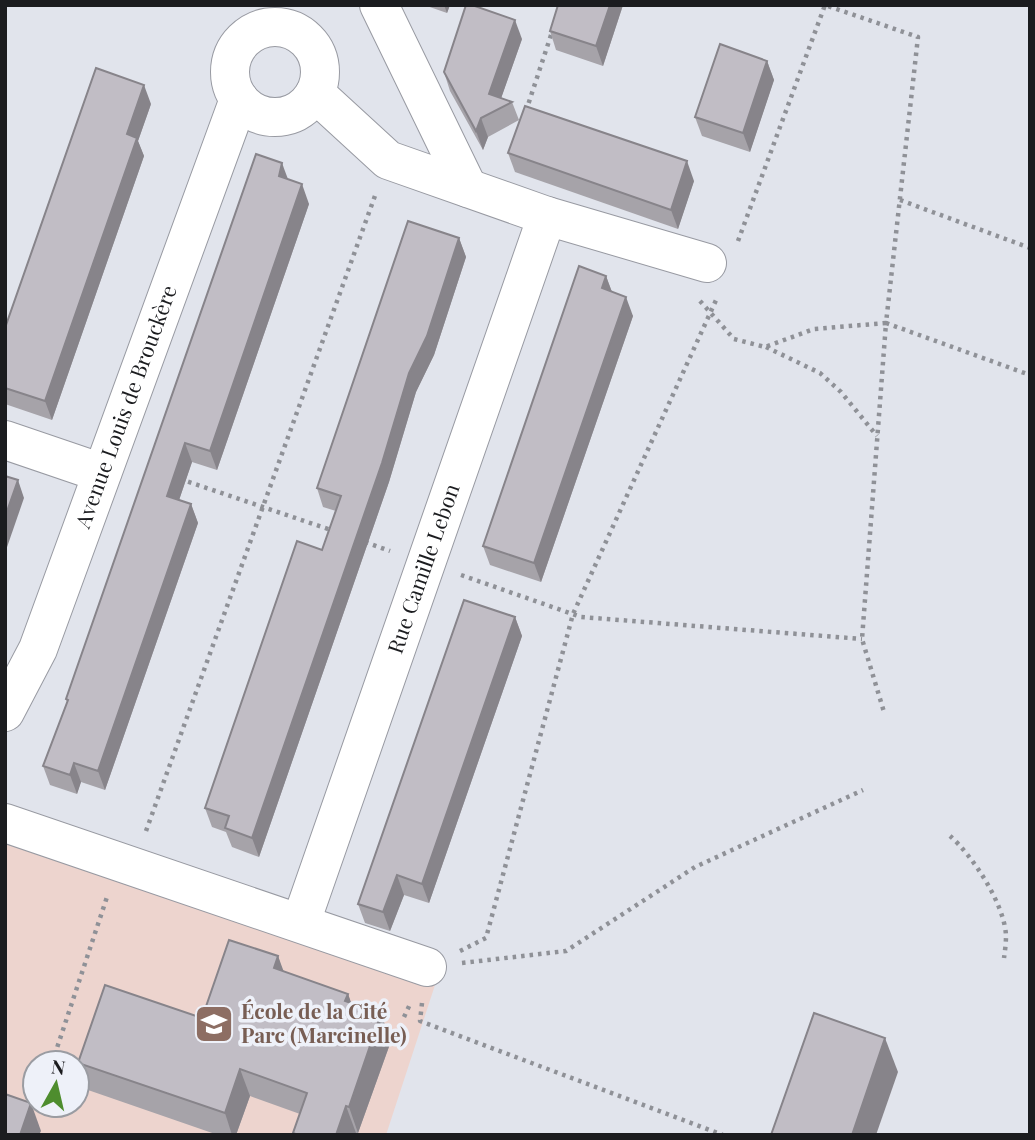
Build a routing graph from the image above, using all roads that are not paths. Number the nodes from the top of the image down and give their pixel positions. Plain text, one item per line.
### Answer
1 (379, 5) edge
2 (267, 16) edge
3 (315, 93) junction
4 (239, 99) junction
5 (468, 188) junction
6 (547, 216) junction
7 (721, 267) road end
8 (5, 440) edge
9 (102, 474) junction
10 (5, 712) edge
11 (5, 823) edge
12 (300, 922) junction
13 (427, 967) road end

1 - 5 street
2 - 3 street
2 - 4 street
3 - 4 street
3 - 5 street
4 - 9 street, Avenue Louis de Brouckère
5 - 6 street
6 - 7 street
6 - 12 street, Rue Camille Lebon
8 - 9 street
9 - 10 street, Avenue Louis de Brouckère
11 - 12 street
12 - 13 street

